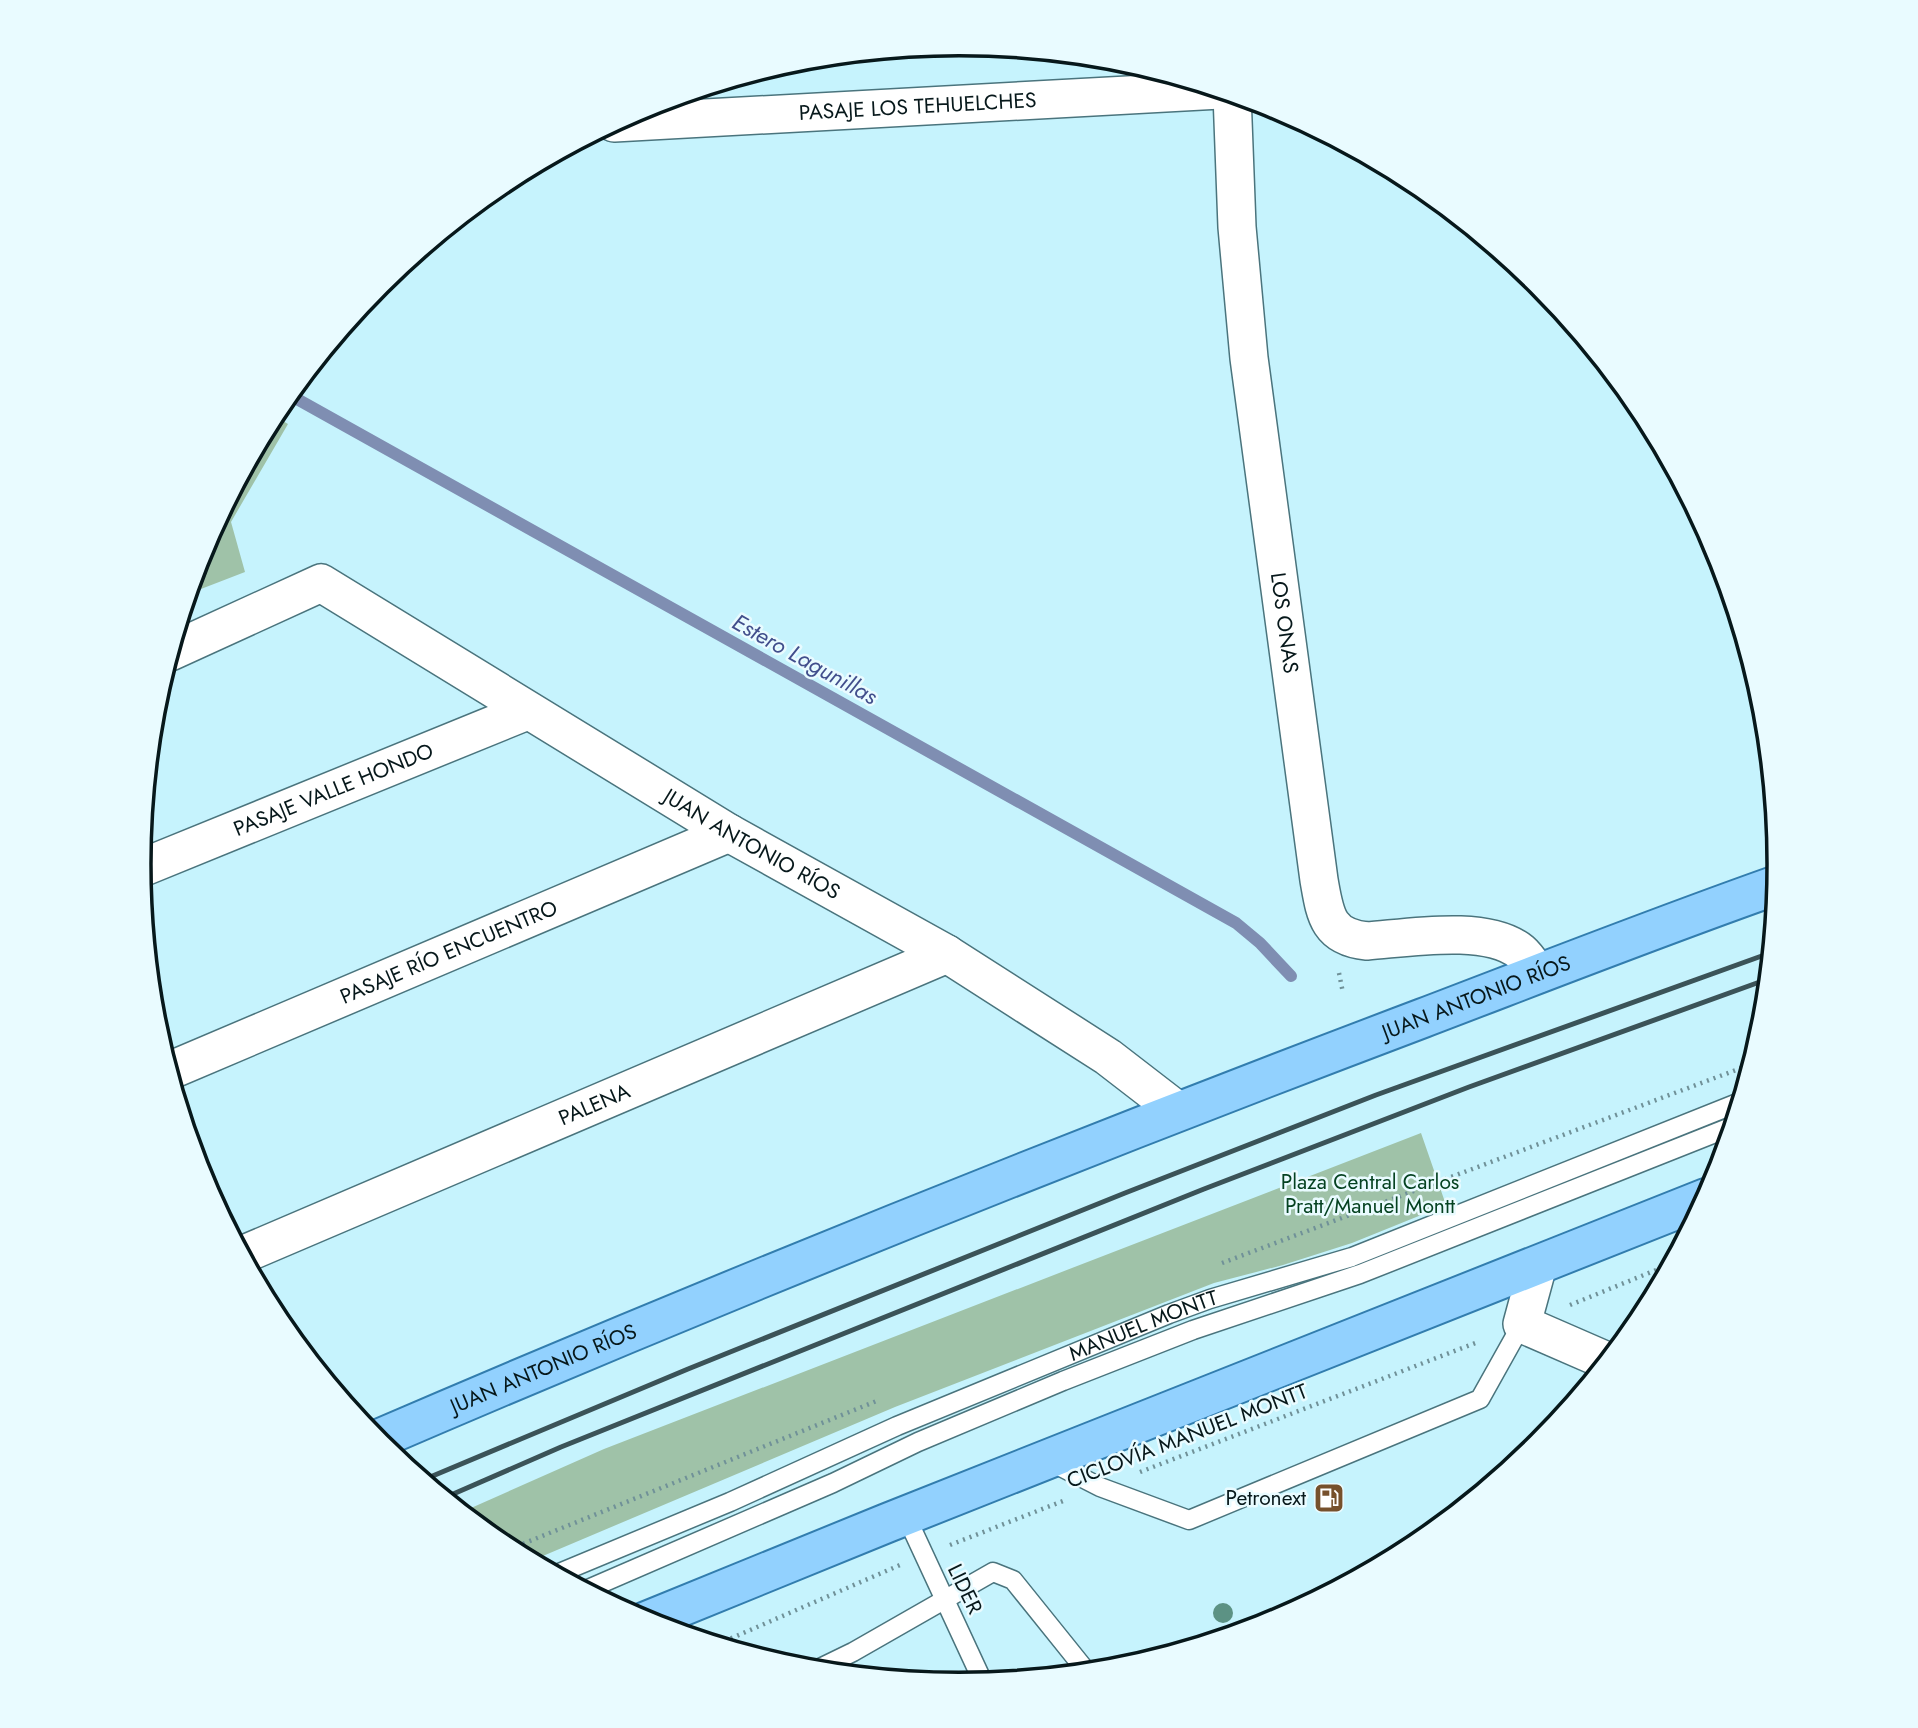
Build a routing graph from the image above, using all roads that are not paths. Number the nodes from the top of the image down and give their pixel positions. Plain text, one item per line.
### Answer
1 (1193, 91) edge
2 (1232, 104) edge
3 (642, 121) edge
4 (181, 647) edge
5 (527, 710) junction
6 (729, 833) junction
7 (151, 864) edge
8 (1766, 889) edge
9 (947, 954) junction
10 (1538, 974) junction
11 (178, 1067) edge
12 (1729, 1106) edge
13 (1178, 1111) junction
14 (1722, 1130) edge
15 (1692, 1204) edge
16 (250, 1251) edge
17 (1538, 1265) junction
18 (1522, 1324) junction
19 (1599, 1357) edge
20 (388, 1435) edge
21 (1048, 1461) junction
22 (906, 1516) junction
23 (566, 1570) edge
24 (596, 1586) edge
25 (946, 1599) junction
26 (663, 1615) edge
27 (833, 1662) edge
28 (1079, 1662) edge
29 (978, 1671) edge

1 - 3 street, PASAJE LOS TEHUELCHES
2 - 10 street, LOS ONAS
4 - 5 street, JUAN ANTONIO RÍOS
5 - 6 street, JUAN ANTONIO RÍOS
5 - 7 street, PASAJE VALLE HONDO
6 - 9 street, JUAN ANTONIO RÍOS
6 - 11 street, PASAJE RÍO ENCUENTRO
8 - 10 main road, JUAN ANTONIO RÍOS
9 - 13 street, JUAN ANTONIO RÍOS
9 - 16 street, PALENA
10 - 13 main road, JUAN ANTONIO RÍOS
12 - 23 lane, MANUEL MONTT
13 - 20 main road, JUAN ANTONIO RÍOS
14 - 24 lane, MANUEL MONTT
15 - 17 main road
17 - 18 street
17 - 21 main road
18 - 19 street
18 - 21 lane
21 - 22 main road
22 - 25 lane, LIDER
22 - 26 main road
25 - 27 lane
25 - 28 lane
25 - 29 lane, LIDER

